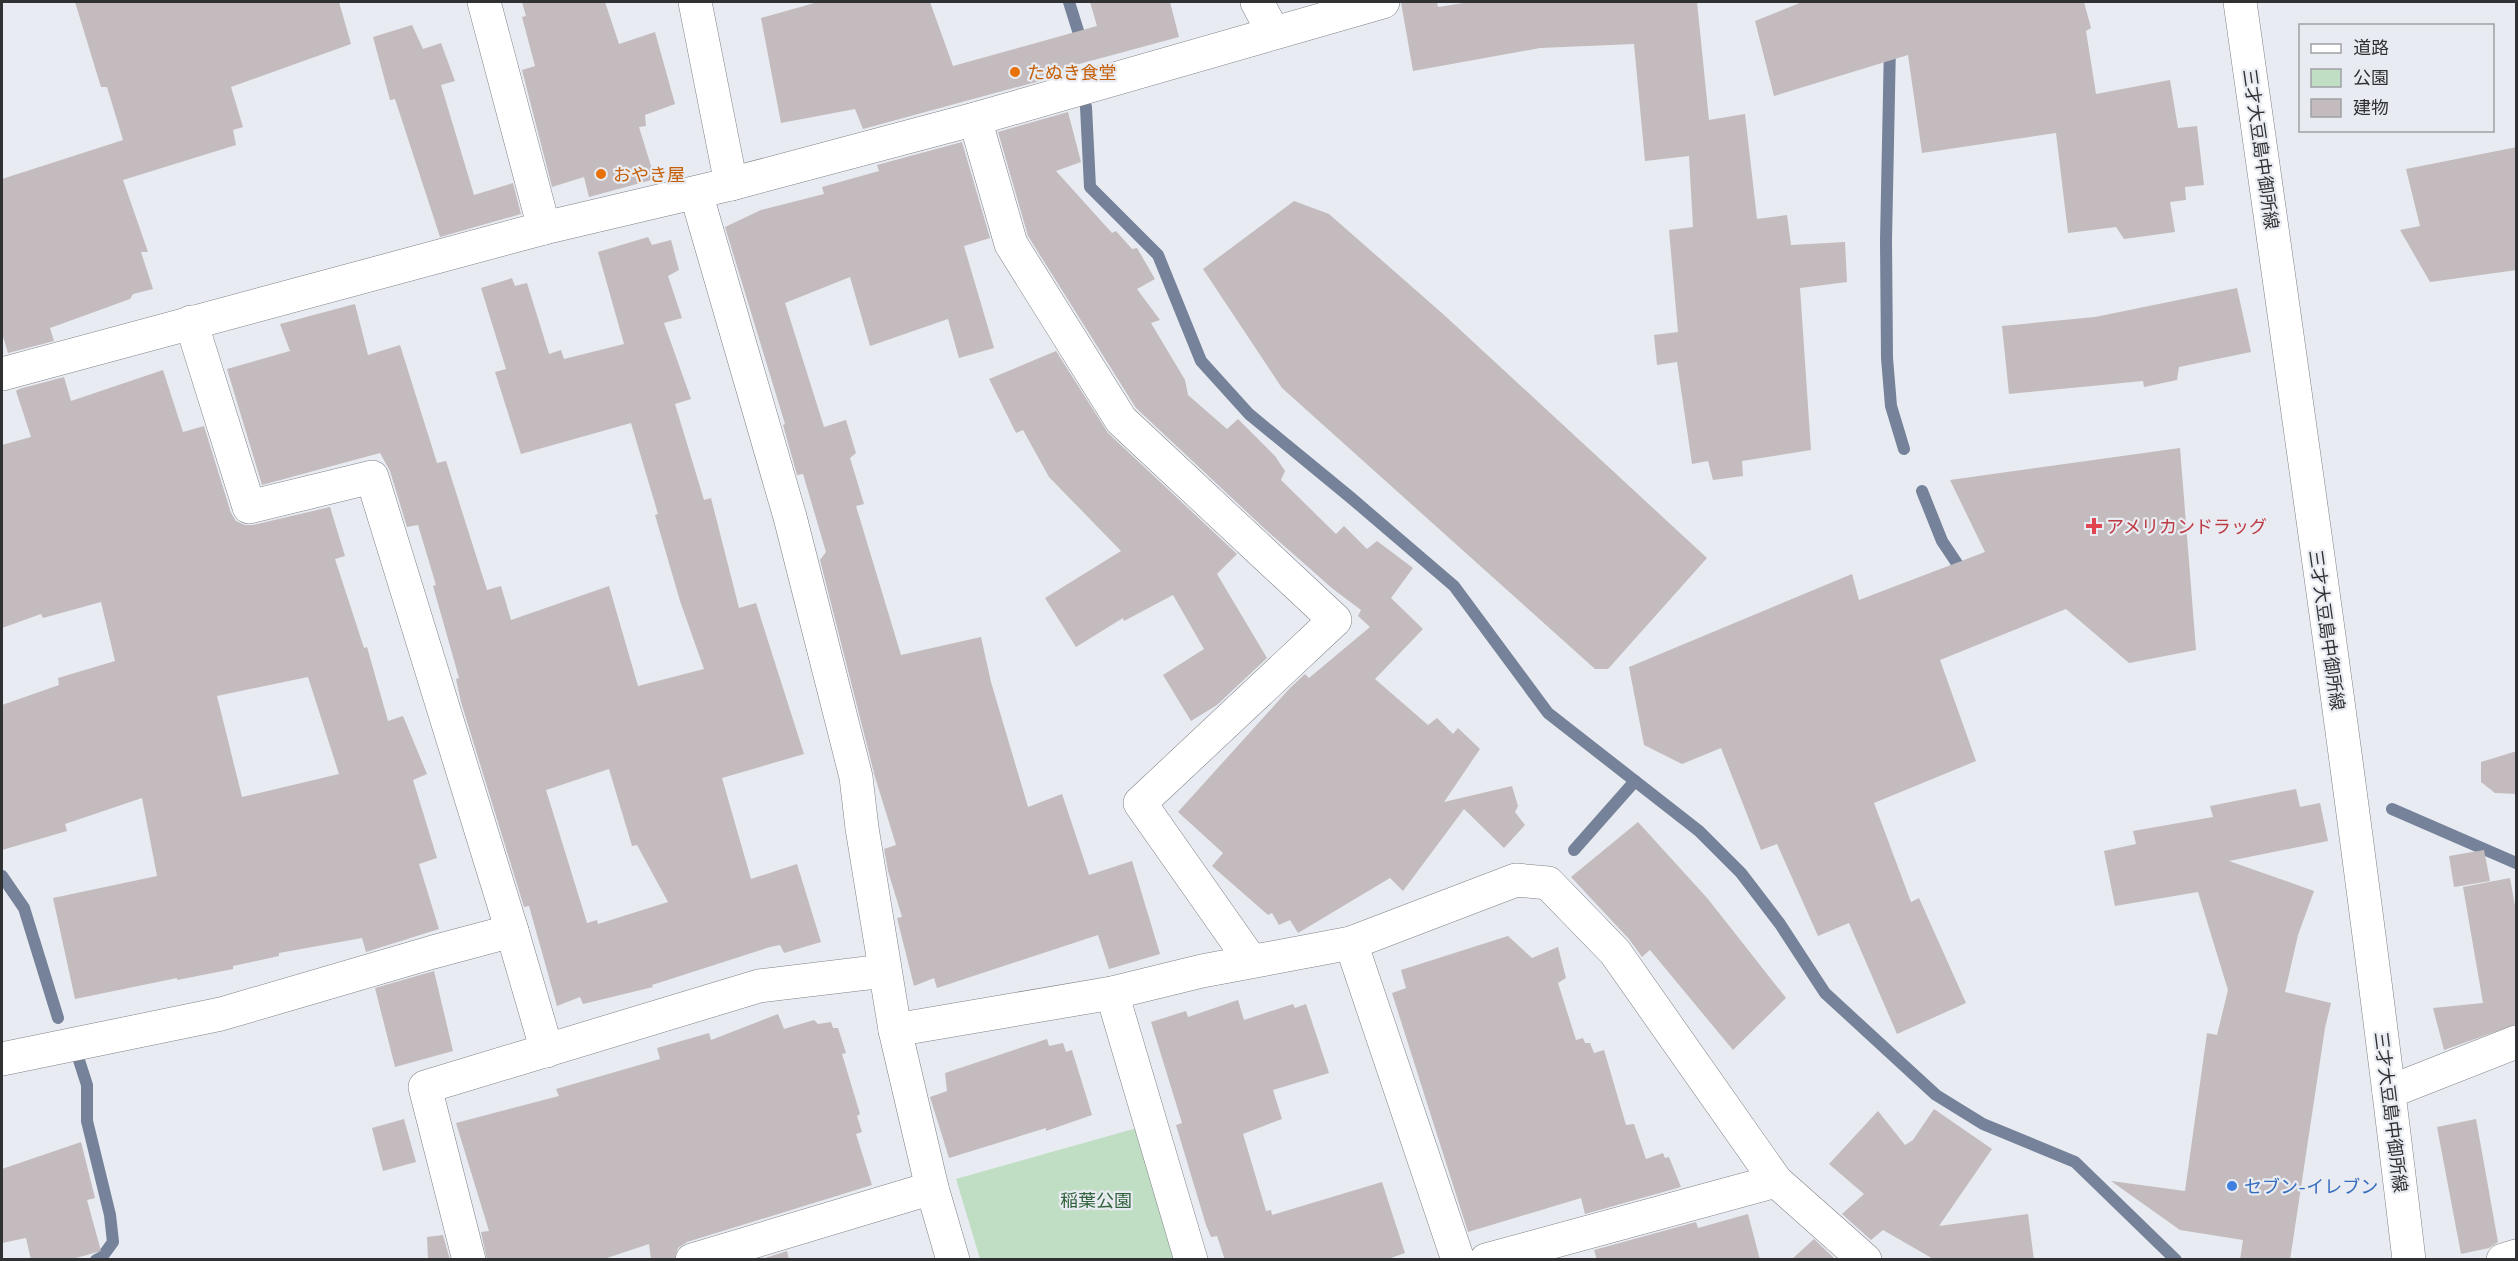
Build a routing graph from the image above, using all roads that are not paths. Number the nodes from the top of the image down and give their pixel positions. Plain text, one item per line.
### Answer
1 (484, 2) edge
2 (695, 2) edge
3 (1257, 2) edge
4 (1383, 2) edge
5 (2240, 2) edge
6 (1273, 32) junction
7 (975, 119) junction
8 (730, 184) junction
9 (696, 193) junction
10 (544, 228) junction
11 (190, 322) junction
12 (2, 375) edge
13 (512, 931) junction
14 (1351, 943) junction
15 (1251, 961) junction
16 (884, 971) junction
17 (1112, 993) junction
18 (895, 1030) junction
19 (2517, 1042) edge
20 (547, 1051) junction
21 (2, 1059) edge
22 (2390, 1092) junction
23 (1776, 1181) junction
24 (932, 1188) junction
25 (2517, 1256) edge
26 (469, 1260) edge
27 (692, 1260) edge
28 (953, 1260) edge
29 (1191, 1260) edge
30 (1458, 1260) edge
31 (1486, 1260) edge
32 (1865, 1260) edge
33 (2409, 1260) edge
34 (2503, 1260) edge

1 - 10 street
2 - 8 street
3 - 6 street
4 - 6 street
5 - 22 street, 三才大豆島中御所線
6 - 7 street
7 - 8 street
7 - 15 street
8 - 9 street
9 - 10 street
9 - 16 street
10 - 11 street
11 - 12 street
11 - 13 street
13 - 20 street
13 - 21 street
14 - 15 street
14 - 23 street
14 - 30 street
15 - 17 street
16 - 18 street
16 - 20 street
17 - 18 street
17 - 29 street
18 - 24 street
19 - 22 street
20 - 26 street
22 - 33 street, 三才大豆島中御所線
23 - 31 street
23 - 32 street
24 - 27 street
24 - 28 street
25 - 34 street

